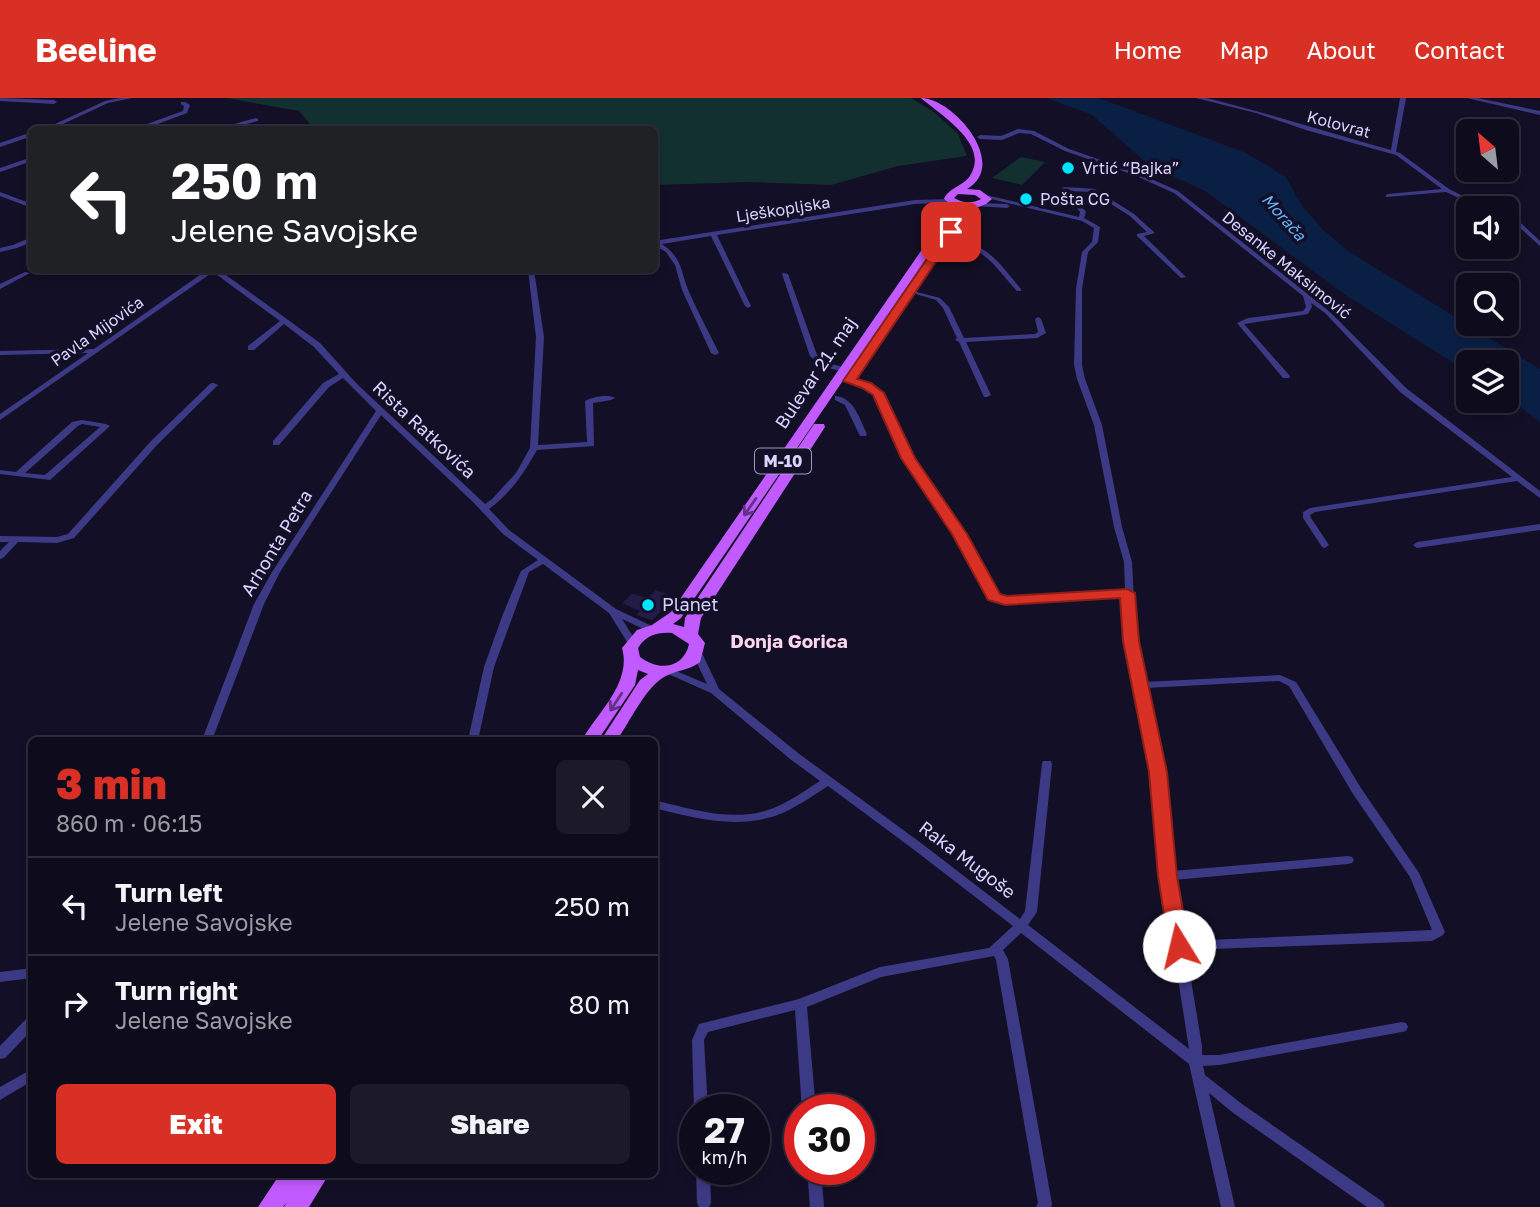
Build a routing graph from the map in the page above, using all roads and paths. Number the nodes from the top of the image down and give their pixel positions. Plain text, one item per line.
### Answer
1 (129, 98) edge
2 (925, 98) edge
3 (935, 98) edge
4 (1199, 98) edge
5 (1403, 98) edge
6 (1470, 98) edge
7 (0, 99) edge
8 (54, 102) dead end
9 (183, 103) dead end
10 (1540, 113) edge
11 (256, 120) dead end
12 (149, 125) junction
13 (53, 126) edge
14 (145, 126) edge
15 (153, 126) edge
16 (231, 126) edge
17 (28, 135) edge
18 (980, 137) junction
19 (0, 145) edge
20 (1393, 152) junction
21 (28, 160) edge
22 (0, 170) edge
23 (1447, 190) junction
24 (1, 195) edge
25 (984, 196) junction
26 (1459, 196) edge
27 (954, 197) junction
28 (1388, 197) dead end
29 (28, 203) edge
30 (975, 205) junction
31 (1025, 207) junction
32 (1081, 219) junction
33 (1519, 226) edge
34 (713, 234) junction
35 (1531, 235) junction
36 (1540, 235) edge
37 (947, 238) junction
38 (28, 241) edge
39 (658, 243) edge
40 (658, 244) edge
41 (1540, 244) edge
42 (0, 250) edge
43 (27, 273) dead end
44 (209, 273) edge
45 (217, 273) edge
46 (531, 273) edge
47 (785, 274) dead end
48 (1183, 276) dead end
49 (0, 287) edge
50 (1019, 290) dead end
51 (911, 291) junction
52 (1306, 295) junction
53 (748, 306) dead end
54 (1038, 319) dead end
55 (284, 321) junction
56 (959, 340) junction
57 (251, 348) dead end
58 (93, 351) junction
59 (715, 353) dead end
60 (0, 354) edge
61 (343, 375) junction
62 (847, 376) junction
63 (1286, 376) dead end
64 (214, 385) dead end
65 (987, 395) dead end
66 (611, 398) dead end
67 (838, 398) junction
68 (380, 411) junction
69 (0, 418) edge
70 (863, 434) dead end
71 (275, 443) dead end
72 (534, 449) junction
73 (0, 472) edge
74 (18, 475) junction
75 (1516, 479) junction
76 (1540, 495) edge
77 (484, 509) junction
78 (1540, 527) edge
79 (0, 539) edge
80 (16, 539) junction
81 (1325, 545) dead end
82 (1417, 545) dead end
83 (0, 556) edge
84 (542, 560) junction
85 (1127, 593) junction
86 (613, 611) junction
87 (654, 629) junction
88 (690, 635) junction
89 (632, 651) junction
90 (697, 653) junction
91 (665, 671) junction
92 (1141, 685) junction
93 (715, 691) junction
94 (208, 737) edge
95 (474, 737) edge
96 (592, 737) edge
97 (611, 737) edge
98 (1047, 764) dead end
99 (828, 781) junction
100 (658, 805) edge
101 (1348, 860) dead end
102 (1168, 876) junction
103 (1022, 926) junction
104 (1179, 946) junction
105 (997, 951) junction
106 (28, 974) edge
107 (0, 977) edge
108 (801, 1004) junction
109 (28, 1025) edge
110 (1402, 1027) dead end
111 (0, 1054) edge
112 (1195, 1061) junction
113 (28, 1076) edge
114 (1199, 1078) junction
115 (0, 1094) edge
116 (701, 1094) edge
117 (808, 1094) edge
118 (290, 1178) edge
119 (315, 1178) edge
120 (703, 1185) edge
121 (815, 1185) edge
122 (704, 1203) dead end
123 (270, 1207) edge
124 (296, 1207) edge
125 (817, 1207) edge
126 (1043, 1207) edge
127 (1228, 1207) edge
128 (1378, 1207) edge

1 - 13 street
2 - 27 main road, Bulevar 21. maj / M-10
3 - 18 main road
4 - 20 street, Kolovrat
5 - 20 street
6 - 10 street
7 - 8 street
9 - 12 street
11 - 16 street
12 - 14 street
12 - 15 street
17 - 19 street
18 - 25 main road
18 - 52 street, Desanke Maksimović
20 - 23 street, Kolovrat
21 - 22 street
23 - 26 street, Kolovrat
23 - 28 street
24 - 29 street
25 - 27 main road
25 - 30 main road, Bulevar 21. maj / M-10
25 - 31 street
27 - 30 main road
27 - 34 street, Lješkopljska
27 - 62 main road, Bulevar 21. maj / M-10
30 - 31 street
30 - 37 main road, Bulevar 21. maj / M-10
31 - 32 street
32 - 48 street
32 - 85 street
33 - 35 street
34 - 39 street, Lješkopljska
34 - 53 street
35 - 36 street
35 - 41 street
37 - 50 street
37 - 51 main road, Bulevar 21. maj / M-10
38 - 42 street
40 - 59 street
43 - 49 street
44 - 58 street, Pavla Mijovića
45 - 55 street, Rista Ratkovića
46 - 72 street
47 - 62 street
51 - 56 street
51 - 62 main road, Bulevar 21. maj / M-10
52 - 63 street
52 - 75 street, Desanke Maksimović
54 - 56 street
55 - 57 street
55 - 61 street, Rista Ratkovića
56 - 65 street
58 - 60 street
58 - 69 street, Pavla Mijovića
61 - 68 street, Rista Ratkovića
61 - 71 street
62 - 67 main road, Bulevar 21. maj / M-10
62 - 85 street
62 -> 87 main road, Bulevar 21. maj / M-10
64 - 80 street
66 - 72 street
67 - 70 street
67 - 88 main road, Bulevar 21. maj / M-10
68 - 77 street, Rista Ratkovića
68 - 94 street, Arhonta Petra
72 - 77 street
73 - 74 street
74 - 74 street
75 - 76 street, Desanke Maksimović
75 - 81 street
77 - 84 street, Rista Ratkovića
78 - 82 street
79 - 80 street
80 - 83 street
84 - 86 street, Rista Ratkovića
84 - 95 street
85 - 92 street
86 - 87 street, Rista Ratkovića
86 - 89 street, Rista Ratkovića
87 - 88 main road
87 - 89 main road, Bulevar 21. maj / M-10
88 - 90 main road
89 - 91 main road
89 -> 96 main road
90 - 91 main road
90 - 93 street, Raka Mugoše
91 - 93 street, Raka Mugoše
91 - 97 main road
92 - 102 street
92 - 104 street
93 - 99 street, Raka Mugoše
98 - 103 street
99 - 100 street
99 - 103 street, Raka Mugoše
101 - 102 street
102 - 104 street
103 - 105 street
103 - 112 street, Raka Mugoše
104 - 112 street
105 - 108 street
105 - 126 street
106 - 107 street
108 - 116 street
108 - 117 street
109 - 111 street
110 - 112 street
112 - 114 street
113 - 115 street
114 - 127 street
114 - 128 street
118 - 123 main road
119 - 124 main road
120 - 122 street
121 - 125 street

